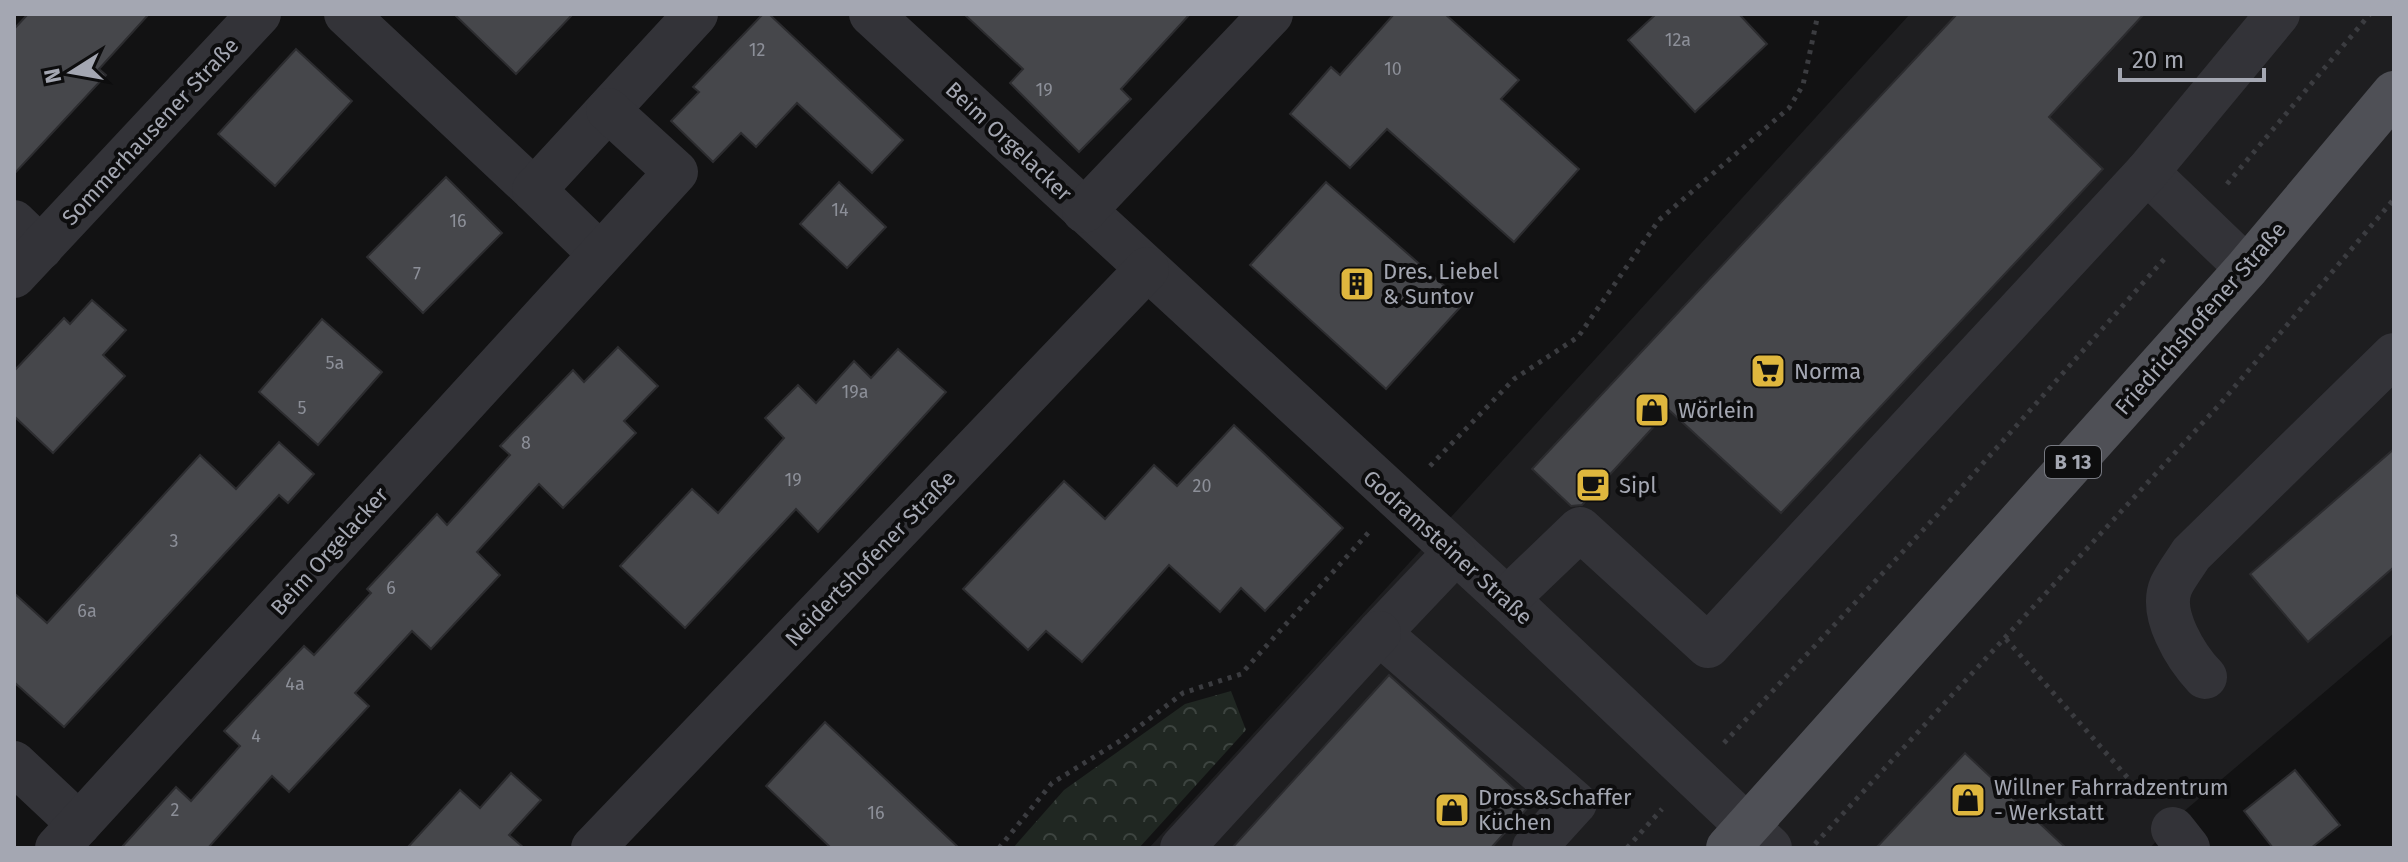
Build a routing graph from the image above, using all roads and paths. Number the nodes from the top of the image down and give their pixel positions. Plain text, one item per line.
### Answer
1 (259, 14) edge
2 (346, 14) edge
3 (696, 14) edge
4 (871, 14) edge
5 (1271, 14) edge
6 (1818, 14) edge
7 (2278, 14) edge
8 (2370, 14) edge
9 (2394, 93) edge
10 (608, 110) junction
11 (2147, 172) junction
12 (534, 190) junction
13 (2394, 199) edge
14 (1084, 211) junction
15 (2197, 220) junction
16 (23, 249) edge
17 (600, 254) junction
18 (2247, 268) junction
19 (1147, 269) junction
20 (2394, 355) edge
21 (1397, 501) junction
22 (1454, 554) junction
23 (1507, 599) junction
24 (1379, 633) junction
25 (2006, 639) junction
26 (2205, 677) dead end
27 (14, 763) edge
28 (1693, 776) junction
29 (68, 836) edge
30 (2180, 839) edge
31 (1748, 841) edge
32 (593, 848) edge
33 (999, 848) edge
34 (1182, 848) edge
35 (1534, 848) edge
36 (1627, 848) edge
37 (1812, 848) edge

1 - 16 street, Sommerhausener Straße
2 - 12 street
3 - 10 street
4 - 14 street, Beim Orgelacker
5 - 14 street
6 - 21 path
7 - 11 street
8 - 15 path
9 - 18 main road, Friedrichshofener Straße / B 13
10 - 12 street
10 - 17 street, Beim Orgelacker
11 - 15 street
11 - 23 street
12 - 17 street
13 - 25 path
14 - 19 street, Beim Orgelacker
15 - 18 street
15 - 28 path
17 - 29 street, Beim Orgelacker
18 - 31 main road, Friedrichshofener Straße / B 13
19 - 21 street, Godramsteiner Straße
19 - 32 street, Neidertshofener Straße
20 - 26 street
21 - 22 street, Godramsteiner Straße
21 - 33 path
22 - 23 street, Godramsteiner Straße
22 - 24 street
23 - 28 street, Godramsteiner Straße
24 - 34 street
24 - 35 street
25 - 30 path
25 - 37 path
27 - 29 street
28 - 31 street, Godramsteiner Straße
28 - 36 path

